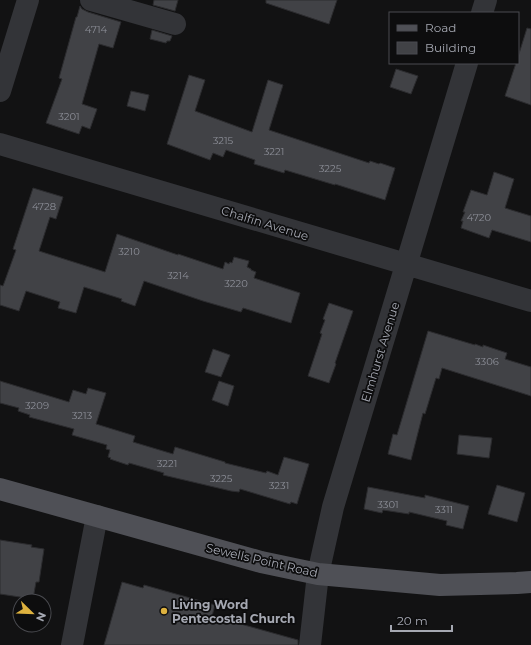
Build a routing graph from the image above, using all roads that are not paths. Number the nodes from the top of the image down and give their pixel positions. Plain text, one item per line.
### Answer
1 (28, 0) edge
2 (91, 0) edge
3 (486, 0) edge
4 (482, 12) edge
5 (175, 24) dead end
6 (468, 64) edge
7 (0, 91) edge
8 (0, 144) edge
9 (406, 264) junction
10 (531, 301) edge
11 (0, 489) edge
12 (97, 516) junction
13 (318, 574) junction
14 (531, 582) edge
15 (72, 645) edge
16 (310, 645) edge

1 - 7 street
2 - 5 street
3 - 4 street
6 - 9 street, Elmhurst Avenue
8 - 9 street, Chalfin Avenue
9 - 10 street, Chalfin Avenue
9 - 13 street, Elmhurst Avenue
11 - 12 main road, Sewells Point Road
12 - 13 main road, Sewells Point Road
12 - 15 street
13 - 14 main road, Sewells Point Road
13 - 16 street, Elmhurst Avenue

